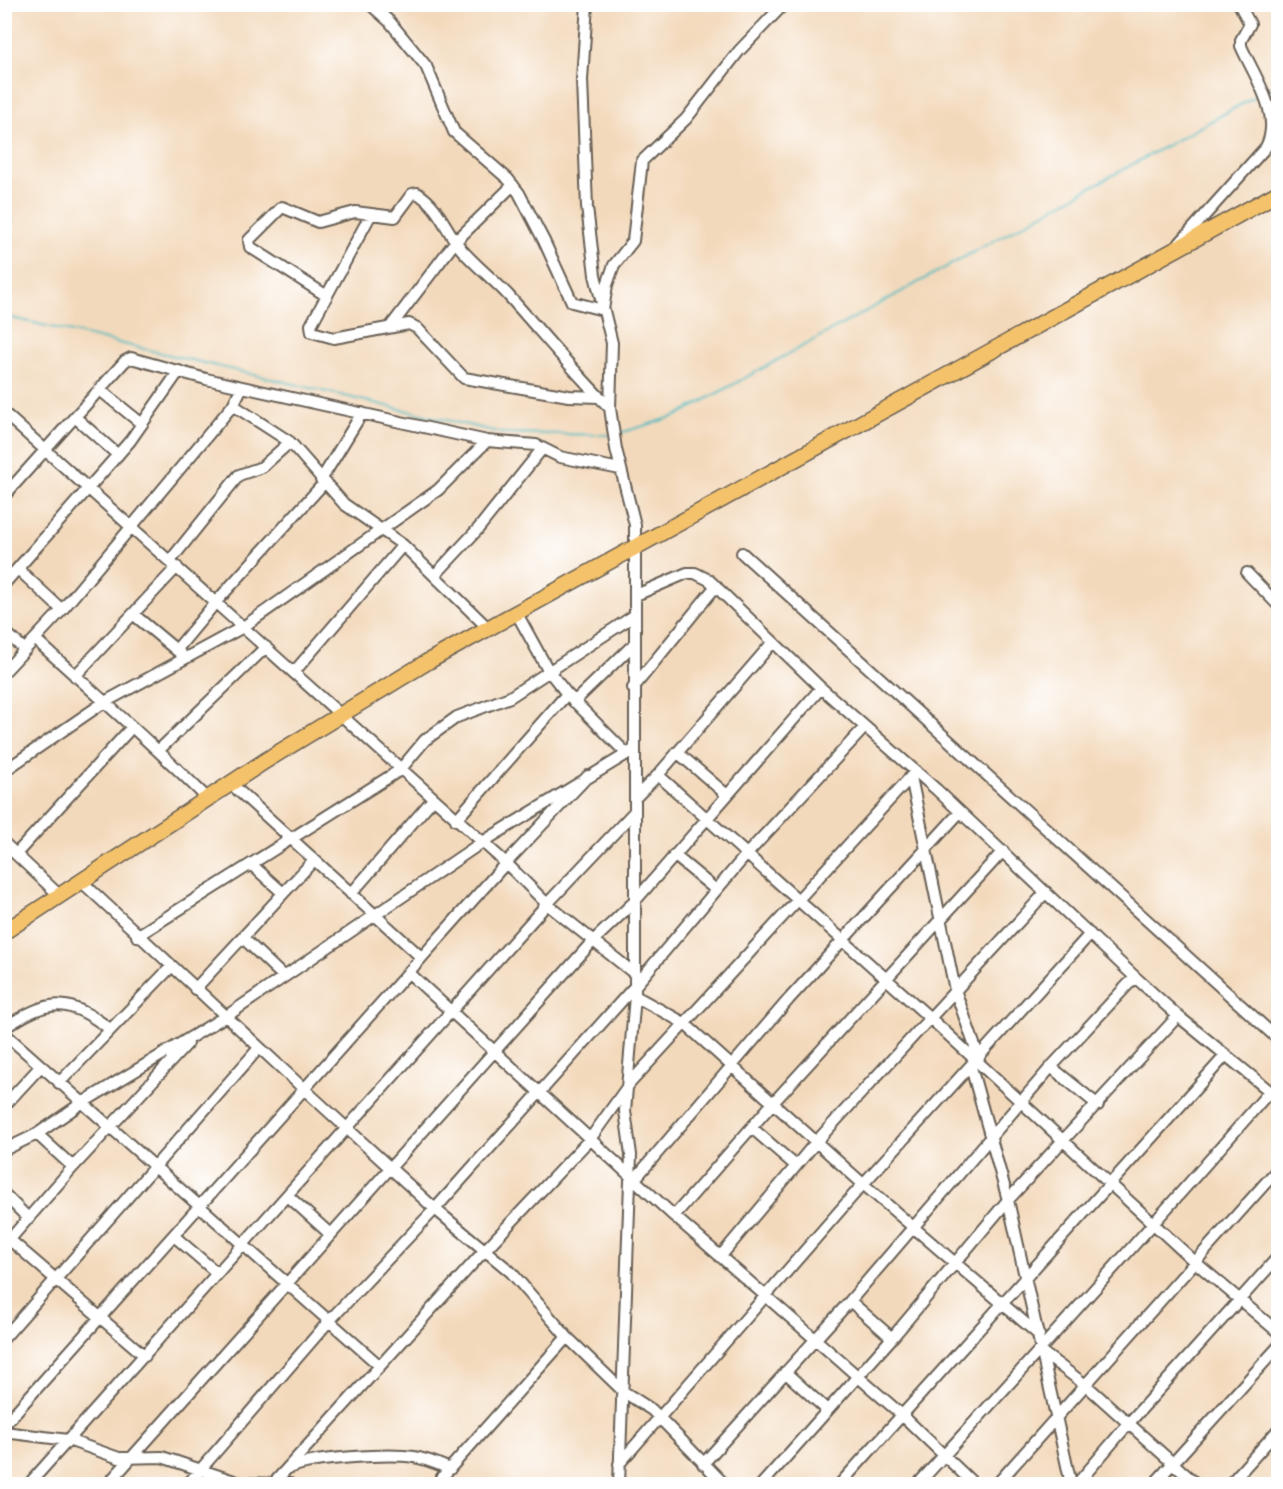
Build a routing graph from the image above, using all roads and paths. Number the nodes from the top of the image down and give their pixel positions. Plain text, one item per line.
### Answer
1 (370, 4) edge
2 (587, 4) edge
3 (784, 4) edge
4 (1239, 4) edge
5 (513, 185) junction
6 (1278, 193) edge
7 (371, 214) junction
8 (455, 242) junction
9 (1173, 251) junction
10 (327, 296) junction
11 (603, 310) junction
12 (391, 326) junction
13 (179, 371) junction
14 (242, 387) junction
15 (100, 390) junction
16 (600, 397) junction
17 (232, 405) junction
18 (610, 408) junction
19 (4, 413) edge
20 (362, 413) junction
21 (76, 418) junction
22 (142, 424) junction
23 (487, 441) junction
24 (290, 442) junction
25 (542, 449) junction
26 (47, 451) junction
27 (118, 455) junction
28 (620, 469) junction
29 (323, 481) junction
30 (89, 487) junction
31 (4, 496) edge
32 (131, 526) junction
33 (382, 529) junction
34 (403, 545) junction
35 (634, 547) junction
36 (742, 553) dead end
37 (173, 564) junction
38 (18, 569) junction
39 (1247, 573) dead end
40 (436, 574) junction
41 (4, 584) edge
42 (717, 586) junction
43 (636, 595) junction
44 (216, 602) junction
45 (1278, 605) edge
46 (62, 610) junction
47 (516, 612) junction
48 (133, 614) junction
49 (635, 615) junction
50 (243, 627) junction
51 (488, 628) junction
52 (4, 631) edge
53 (35, 639) junction
54 (773, 642) junction
55 (634, 644) junction
56 (266, 647) junction
57 (177, 649) junction
58 (25, 650) junction
59 (186, 658) junction
60 (548, 670) junction
61 (4, 672) edge
62 (294, 672) junction
63 (75, 676) junction
64 (633, 688) junction
65 (821, 688) junction
66 (570, 698) junction
67 (103, 703) junction
68 (340, 713) junction
69 (132, 727) junction
70 (865, 727) junction
71 (159, 750) junction
72 (631, 752) junction
73 (677, 752) junction
74 (400, 770) junction
75 (4, 771) edge
76 (913, 774) junction
77 (658, 775) junction
78 (588, 776) junction
79 (230, 783) junction
80 (727, 795) junction
81 (207, 798) junction
82 (635, 798) junction
83 (433, 799) junction
84 (635, 811) junction
85 (960, 812) junction
86 (706, 817) junction
87 (456, 820) junction
88 (292, 840) junction
89 (4, 843) edge
90 (481, 843) junction
91 (926, 849) junction
92 (1002, 852) junction
93 (16, 854) junction
94 (674, 855) junction
95 (746, 855) junction
96 (314, 860) junction
97 (506, 863) junction
98 (252, 865) junction
99 (81, 881) junction
100 (716, 890) junction
101 (1046, 892) junction
102 (283, 893) junction
103 (351, 894) junction
104 (59, 895) junction
105 (635, 901) junction
106 (797, 902) junction
107 (547, 904) junction
108 (375, 916) junction
109 (941, 917) junction
110 (4, 932) edge
111 (1090, 934) junction
112 (137, 936) junction
113 (243, 938) junction
114 (842, 941) junction
115 (592, 942) junction
116 (421, 957) junction
117 (171, 967) junction
118 (408, 972) junction
119 (635, 974) junction
120 (284, 977) junction
121 (1135, 977) junction
122 (887, 981) junction
123 (195, 989) junction
124 (955, 990) junction
125 (635, 991) junction
126 (452, 1013) junction
127 (1178, 1016) junction
128 (225, 1017) junction
129 (930, 1018) junction
130 (684, 1023) junction
131 (4, 1028) edge
132 (110, 1029) junction
133 (4, 1033) edge
134 (195, 1035) junction
135 (1278, 1039) edge
136 (259, 1048) junction
137 (495, 1051) junction
138 (1226, 1055) junction
139 (975, 1062) junction
140 (731, 1064) junction
141 (41, 1066) junction
142 (1051, 1067) junction
143 (59, 1083) junction
144 (630, 1083) junction
145 (304, 1089) junction
146 (539, 1091) junction
147 (1274, 1094) edge
148 (6, 1101) edge
149 (82, 1103) junction
150 (1019, 1103) junction
151 (772, 1104) junction
152 (1098, 1105) junction
153 (110, 1127) junction
154 (348, 1128) junction
155 (752, 1128) junction
156 (37, 1134) junction
157 (991, 1137) junction
158 (590, 1139) junction
159 (1064, 1141) junction
160 (816, 1142) junction
161 (4, 1150) edge
162 (155, 1165) junction
163 (796, 1166) junction
164 (73, 1167) junction
165 (390, 1168) junction
166 (1278, 1169) edge
167 (633, 1177) junction
168 (863, 1184) junction
169 (1111, 1184) junction
170 (4, 1194) edge
171 (288, 1196) junction
172 (1008, 1200) junction
173 (201, 1206) junction
174 (435, 1209) junction
175 (674, 1216) junction
176 (28, 1218) junction
177 (1155, 1224) junction
178 (912, 1227) junction
179 (330, 1234) junction
180 (174, 1236) junction
181 (7, 1243) edge
182 (243, 1245) junction
183 (484, 1251) junction
184 (720, 1257) junction
185 (1278, 1257) edge
186 (954, 1262) junction
187 (1196, 1262) junction
188 (218, 1273) junction
189 (1026, 1277) junction
190 (56, 1278) junction
191 (287, 1283) junction
192 (767, 1296) junction
193 (1240, 1300) junction
194 (850, 1302) junction
195 (1001, 1305) junction
196 (102, 1318) junction
197 (329, 1321) junction
198 (1278, 1332) edge
199 (567, 1337) junction
200 (4, 1338) edge
201 (892, 1338) junction
202 (814, 1340) junction
203 (1041, 1344) junction
204 (1278, 1347) edge
205 (145, 1356) junction
206 (380, 1366) junction
207 (785, 1372) junction
208 (857, 1377) junction
209 (1087, 1386) junction
210 (624, 1392) junction
211 (827, 1410) junction
212 (902, 1415) junction
213 (1058, 1417) junction
214 (659, 1418) junction
215 (1129, 1423) junction
216 (4, 1425) edge
217 (1278, 1430) edge
218 (4, 1432) edge
219 (68, 1440) junction
220 (944, 1456) junction
221 (130, 1459) junction
222 (619, 1464) junction
223 (703, 1464) junction
224 (1172, 1464) junction
225 (287, 1469) junction
226 (450, 1469) junction
227 (201, 1471) junction
228 (274, 1484) edge
229 (28, 1485) edge
230 (108, 1485) edge
231 (188, 1485) edge
232 (290, 1485) edge
233 (436, 1485) edge
234 (619, 1485) edge
235 (724, 1485) edge
236 (762, 1485) edge
237 (840, 1485) edge
238 (918, 1485) edge
239 (974, 1485) edge
240 (997, 1485) edge
241 (1071, 1485) edge
242 (1077, 1485) edge
243 (1154, 1485) edge
244 (1196, 1485) edge
245 (1230, 1485) edge

1 - 5 street
2 - 11 street
3 - 11 street
4 - 9 street
5 - 8 street
5 - 11 street
6 - 9 highway
7 - 8 street
7 - 10 street
7 - 10 street
8 - 12 street
8 - 16 street
9 - 35 highway
10 - 12 street
11 - 18 street
12 - 16 street
13 - 14 street
13 - 15 street
13 - 22 street
14 - 17 street
14 - 20 street
15 - 21 street
15 - 22 street
16 - 18 street
17 - 24 street
17 - 32 street
18 - 28 street
19 - 26 street
20 - 23 street
20 - 29 street
21 - 26 street
21 - 27 street
22 - 27 street
23 - 25 street
23 - 33 street
24 - 29 street
24 - 37 street
25 - 28 street
25 - 40 street
26 - 30 street
26 - 31 street
27 - 30 street
28 - 35 street
29 - 33 street
29 - 44 street
30 - 32 street
30 - 38 street
32 - 37 street
32 - 46 street
33 - 34 street
33 - 50 street
34 - 40 street
34 - 62 street
35 - 43 street
35 - 47 highway
36 - 135 street
37 - 44 street
37 - 48 street
38 - 41 street
38 - 46 street
39 - 45 street
40 - 51 street
42 - 43 street
42 - 54 street
42 - 64 street
43 - 49 street
44 - 50 street
44 - 57 street
46 - 53 street
47 - 51 highway
47 - 60 street
48 - 57 street
48 - 63 street
49 - 55 street
49 - 60 street
50 - 56 street
50 - 59 street
51 - 68 highway
52 - 58 street
53 - 58 street
53 - 63 street
54 - 65 street
54 - 73 street
55 - 64 street
55 - 66 street
56 - 62 street
56 - 71 street
57 - 59 street
58 - 61 street
59 - 67 street
60 - 66 street
60 - 74 street
62 - 68 street
63 - 67 street
64 - 72 street
65 - 70 street
65 - 80 street
66 - 72 street
66 - 87 street
67 - 69 street
67 - 75 street
68 - 74 street
68 - 79 highway
69 - 71 street
69 - 93 street
70 - 76 street
70 - 95 street
71 - 81 street
72 - 78 street
72 - 82 street
73 - 77 street
73 - 80 street
74 - 83 street
74 - 88 street
76 - 85 street
76 - 91 street
76 - 106 street
77 - 82 street
77 - 86 street
78 - 90 street
78 - 97 street
79 - 81 highway
79 - 88 street
80 - 86 street
81 - 99 highway
82 - 84 street
83 - 87 street
83 - 103 street
84 - 105 street
84 - 107 street
85 - 91 street
85 - 92 street
86 - 94 street
86 - 95 street
87 - 90 street
88 - 96 street
88 - 98 street
89 - 93 street
90 - 97 street
90 - 108 street
91 - 109 street
91 - 114 street
92 - 101 street
92 - 109 street
93 - 104 street
94 - 100 street
94 - 105 street
95 - 100 street
95 - 106 street
96 - 102 street
96 - 103 street
97 - 107 street
97 - 116 street
98 - 102 street
98 - 112 street
99 - 104 highway
99 - 112 street
100 - 125 street
101 - 111 street
101 - 124 street
102 - 113 street
103 - 108 street
104 - 110 highway
105 - 115 street
105 - 119 street
106 - 114 street
106 - 130 street
107 - 115 street
107 - 126 street
108 - 116 street
108 - 120 street
109 - 122 street
109 - 124 street
111 - 121 street
111 - 139 street
112 - 117 street
113 - 120 street
113 - 123 street
114 - 122 street
114 - 140 street
115 - 119 street
115 - 137 street
116 - 118 street
117 - 123 street
117 - 132 street
118 - 126 street
118 - 145 street
119 - 125 street
120 - 128 street
121 - 127 street
121 - 142 street
122 - 129 street
122 - 151 street
123 - 128 street
124 - 129 street
124 - 139 street
125 - 130 street
125 - 144 street
125 - 146 street
126 - 137 street
126 - 154 street
127 - 138 street
127 - 152 street
128 - 134 street
128 - 136 street
129 - 139 street
129 - 160 street
130 - 140 street
130 - 144 street
131 - 132 street
132 - 143 street
133 - 141 street
134 - 149 street
134 - 153 street
136 - 145 street
136 - 162 street
137 - 146 street
137 - 165 street
138 - 147 street
138 - 169 street
139 - 150 street
139 - 157 street
139 - 168 street
140 - 151 street
140 - 167 street
141 - 143 street
141 - 148 street
142 - 150 street
142 - 152 street
143 - 149 street
144 - 158 street
144 - 167 street
145 - 154 street
145 - 173 street
146 - 158 street
146 - 174 street
147 - 177 street
149 - 153 street
149 - 156 street
150 - 157 street
150 - 159 street
151 - 155 street
151 - 160 street
152 - 159 street
153 - 162 street
153 - 164 street
154 - 165 street
154 - 171 street
155 - 163 street
155 - 175 street
156 - 161 street
156 - 164 street
157 - 172 street
157 - 178 street
158 - 167 street
158 - 183 street
159 - 169 street
159 - 172 street
160 - 163 street
160 - 168 street
162 - 173 street
162 - 190 street
163 - 184 street
164 - 176 street
165 - 174 street
165 - 179 street
166 - 187 street
167 - 175 street
167 - 210 street
168 - 178 street
168 - 192 street
169 - 177 street
169 - 189 street
170 - 176 street
171 - 179 street
171 - 182 street
172 - 186 street
172 - 189 street
173 - 180 street
173 - 182 street
174 - 183 street
174 - 197 street
175 - 184 street
176 - 181 street
177 - 187 street
177 - 203 street
178 - 186 street
178 - 194 street
179 - 191 street
180 - 188 street
180 - 196 street
181 - 190 street
182 - 188 street
182 - 191 street
183 - 199 street
183 - 206 street
184 - 192 street
185 - 193 street
186 - 195 street
186 - 201 street
187 - 193 street
187 - 209 street
188 - 205 street
189 - 195 street
189 - 203 street
190 - 196 street
190 - 200 street
191 - 197 street
191 - 221 street
192 - 202 street
192 - 214 street
193 - 198 street
193 - 215 street
194 - 201 street
194 - 202 street
195 - 203 street
195 - 212 street
196 - 205 street
196 - 216 street
197 - 206 street
197 - 227 street
199 - 210 street
199 - 226 street
201 - 208 street
202 - 207 street
202 - 208 street
203 - 209 street
203 - 213 street
203 - 220 street
204 - 224 street
205 - 219 street
206 - 225 street
207 - 211 street
207 - 223 street
208 - 211 street
208 - 212 street
209 - 213 street
209 - 215 street
210 - 214 street
210 - 222 street
211 - 236 street
212 - 220 street
212 - 237 street
213 - 240 street
213 - 241 street
214 - 222 street
214 - 223 street
215 - 224 street
215 - 242 street
217 - 245 street
218 - 219 street
219 - 221 street
219 - 229 street
220 - 238 street
220 - 239 street
221 - 227 street
221 - 230 street
222 - 234 street
223 - 235 street
224 - 243 street
224 - 244 street
225 - 226 street
225 - 228 street
226 - 233 street
227 - 228 street
227 - 231 street
228 - 232 street

